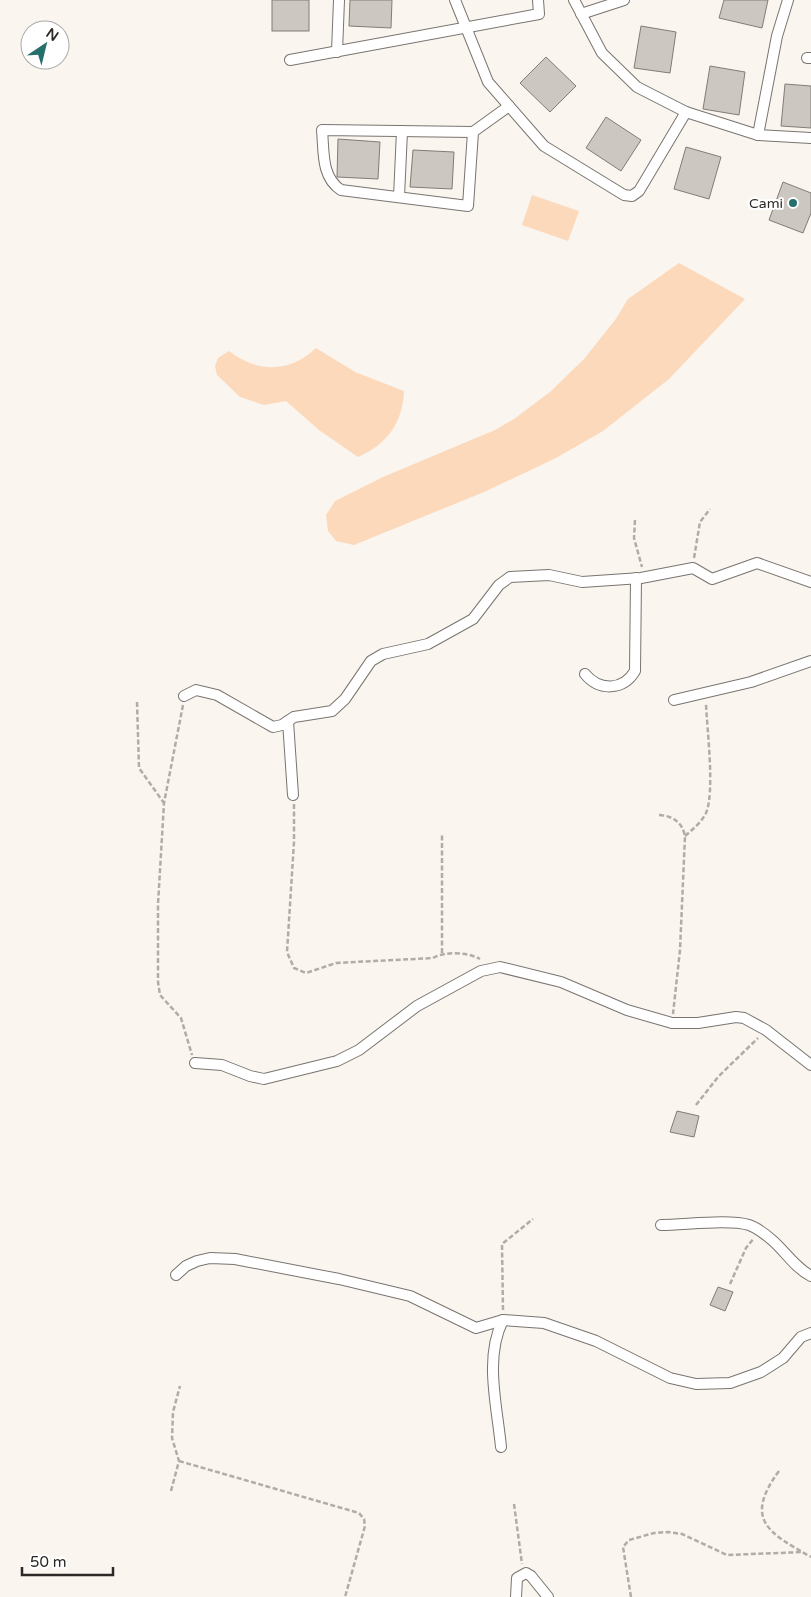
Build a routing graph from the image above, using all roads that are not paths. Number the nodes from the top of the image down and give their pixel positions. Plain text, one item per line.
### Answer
1 (339, 0) edge
2 (455, 0) edge
3 (538, 0) edge
4 (574, 0) edge
5 (624, 0) edge
6 (788, 0) edge
7 (581, 14) junction
8 (466, 29) junction
9 (337, 52) junction
10 (290, 60) dead end
11 (509, 106) junction
12 (686, 112) junction
13 (402, 131) junction
14 (473, 132) junction
15 (758, 135) junction
16 (811, 138) edge
17 (399, 197) junction
18 (638, 578) junction
19 (811, 582) edge
20 (811, 660) edge
21 (585, 674) dead end
22 (184, 696) road end
23 (674, 700) dead end
24 (288, 721) junction
25 (294, 796) road end
26 (195, 1064) road end
27 (811, 1065) edge
28 (661, 1225) dead end
29 (176, 1275) dead end
30 (811, 1276) edge
31 (502, 1320) junction
32 (811, 1333) edge
33 (501, 1447) dead end
34 (516, 1597) edge
35 (548, 1597) edge

1 - 9 street
2 - 8 street
3 - 8 street
4 - 7 street
5 - 7 street
6 - 15 street
7 - 12 street
8 - 9 street
8 - 11 street
9 - 10 street
11 - 12 street
11 - 14 street
12 - 15 street
13 - 14 street
13 - 17 street
13 - 17 street
14 - 17 street
15 - 16 street
18 - 19 street
18 - 21 street
18 - 24 street
20 - 23 street
22 - 24 street
24 - 25 street
26 - 27 street
28 - 30 street
29 - 31 street
31 - 32 street
31 - 33 street
34 - 35 street

